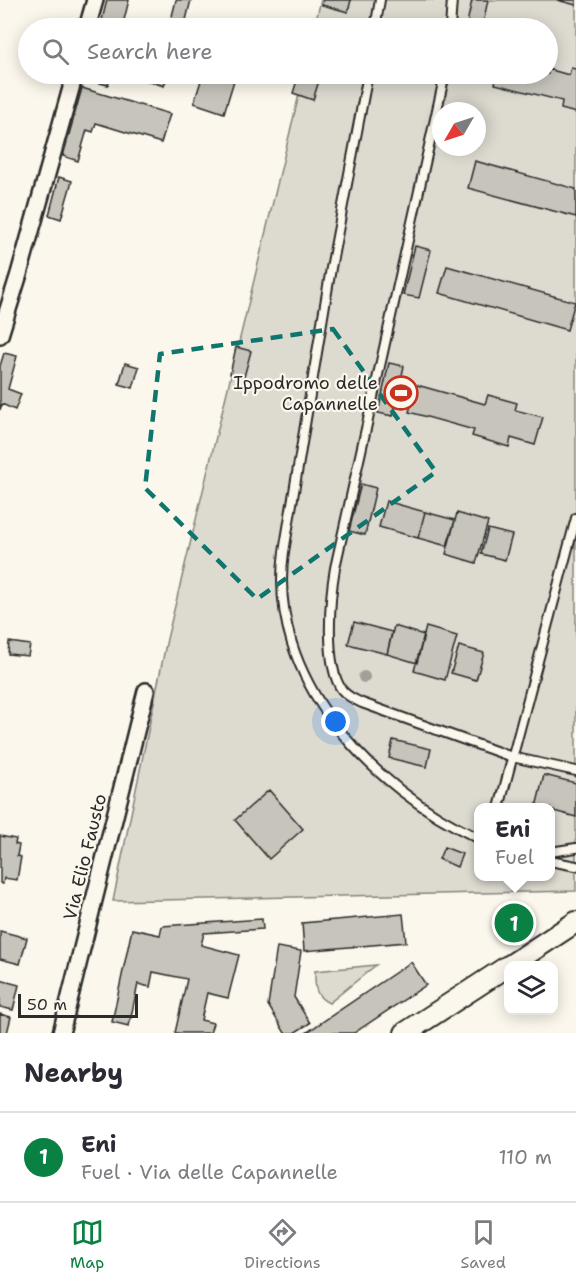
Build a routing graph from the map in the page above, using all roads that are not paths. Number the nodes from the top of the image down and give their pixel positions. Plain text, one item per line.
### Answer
1 (95, 0) edge
2 (380, 0) edge
3 (452, 0) edge
4 (90, 18) edge
5 (377, 18) edge
6 (451, 18) edge
7 (72, 84) edge
8 (366, 84) edge
9 (443, 84) edge
10 (0, 335) edge
11 (576, 518) edge
12 (146, 690) dead end
13 (512, 757) junction
14 (576, 771) edge
15 (500, 803) edge
16 (474, 836) edge
17 (576, 848) edge
18 (555, 851) edge
19 (555, 862) edge
20 (576, 866) edge
21 (576, 921) edge
22 (516, 961) edge
23 (504, 969) edge
24 (61, 1033) edge
25 (405, 1033) edge

1 - 4 street
2 - 5 lane
3 - 6 lane
7 - 10 street
8 - 16 lane
9 - 13 lane
11 - 13 lane
12 - 24 street, Via Elio Fausto
13 - 14 lane
13 - 15 lane
17 - 18 lane
19 - 20 lane
21 - 22 street
23 - 25 street

